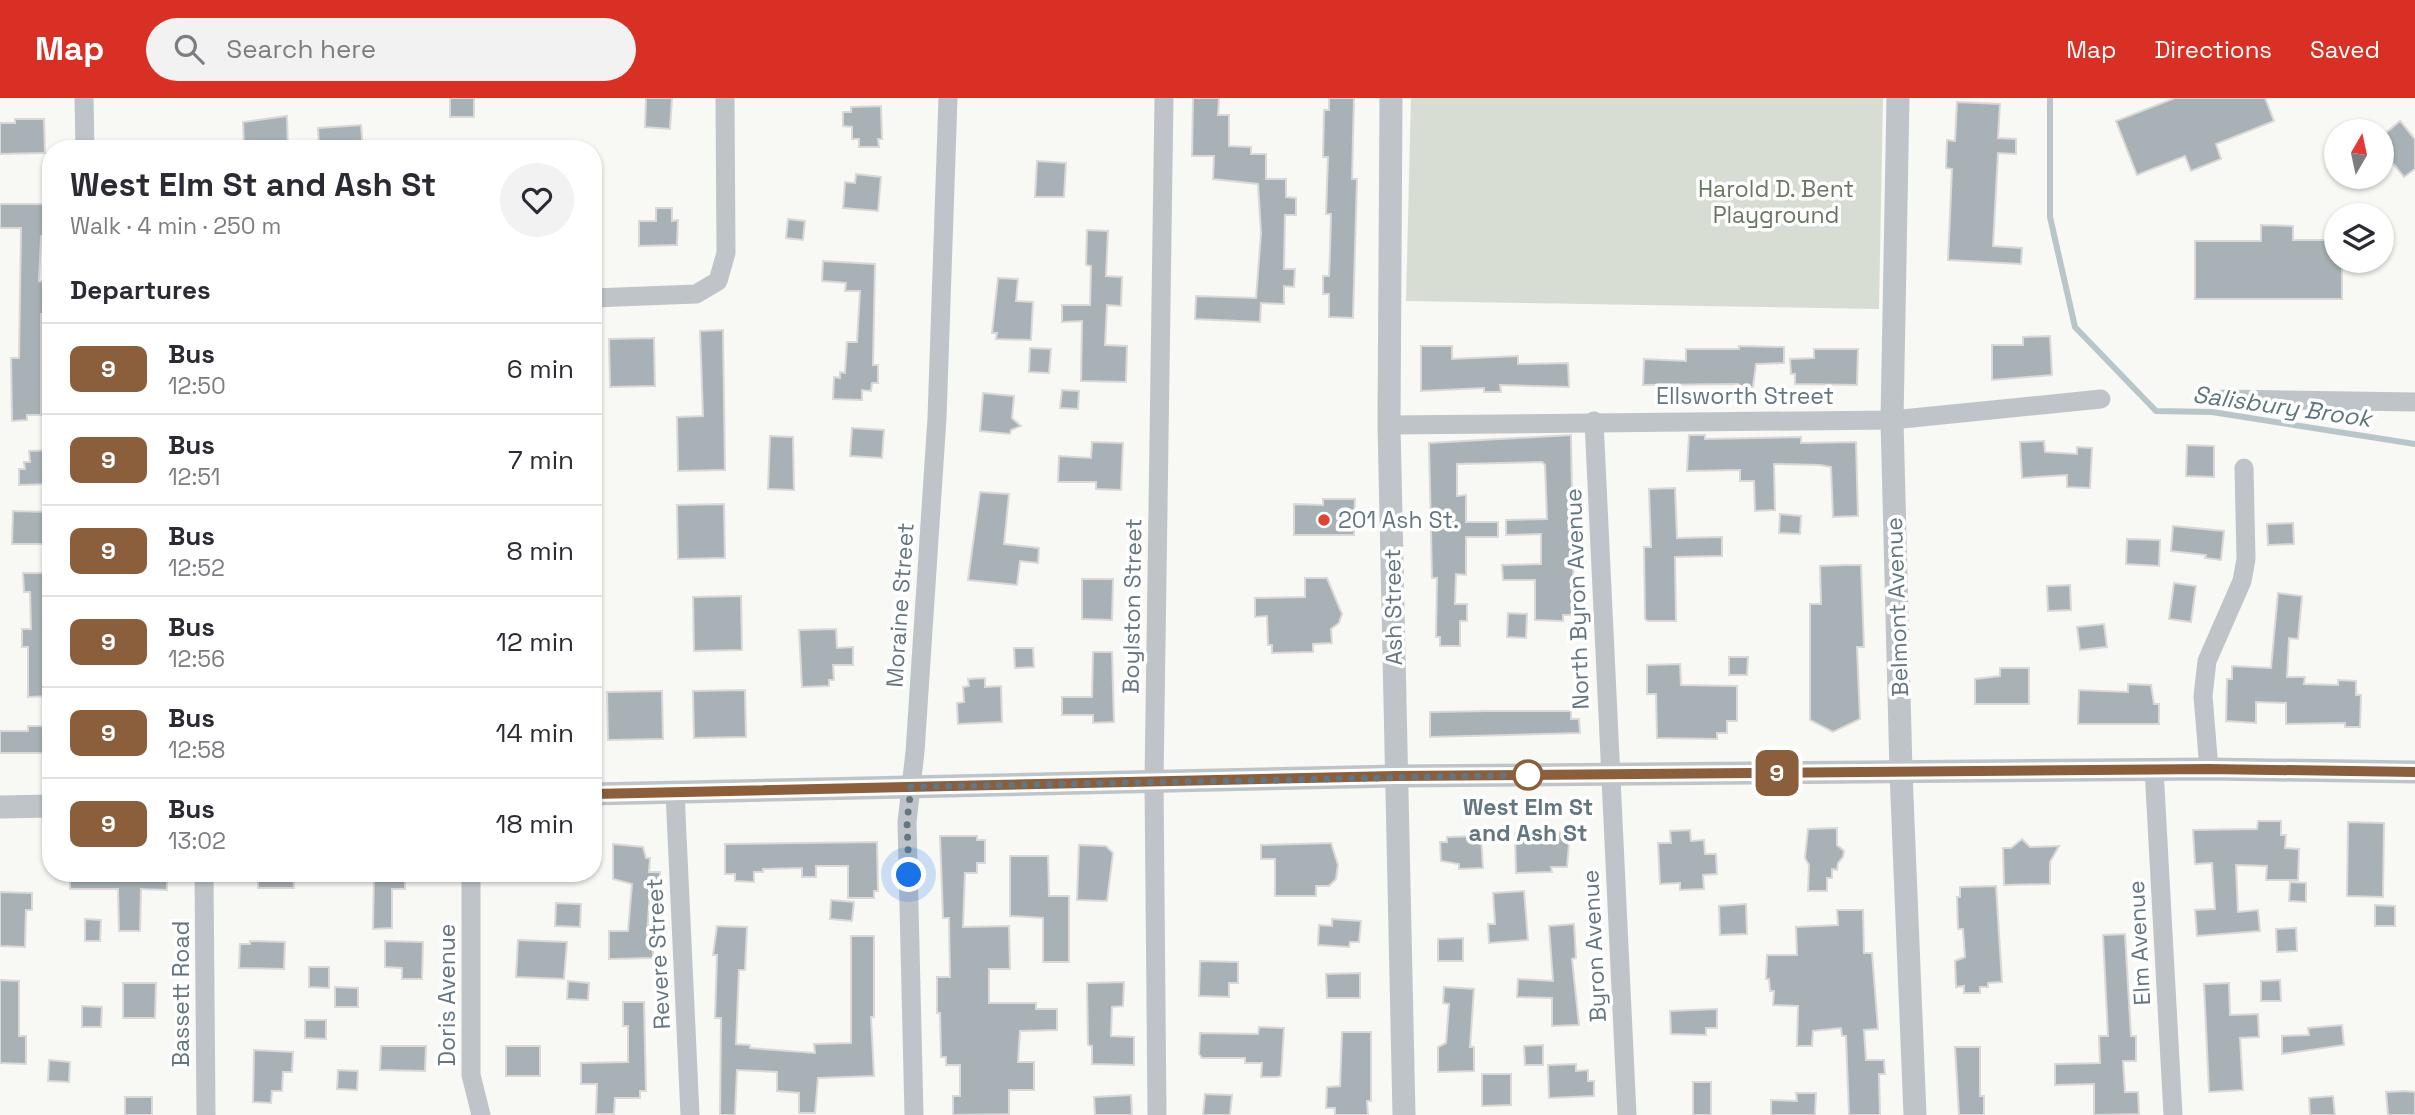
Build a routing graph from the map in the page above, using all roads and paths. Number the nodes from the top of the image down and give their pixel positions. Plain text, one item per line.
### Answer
1 (83, 98) edge
2 (725, 98) edge
3 (948, 98) edge
4 (1164, 98) edge
5 (1391, 98) edge
6 (1898, 98) edge
7 (85, 140) edge
8 (602, 298) edge
9 (2101, 399) dead end
10 (2223, 399) dead end
11 (2415, 402) edge
12 (1892, 419) junction
13 (1594, 421) junction
14 (1389, 425) junction
15 (2244, 468) dead end
16 (2154, 769) junction
17 (2209, 769) junction
18 (1901, 772) junction
19 (2415, 772) edge
20 (1610, 774) junction
21 (1396, 776) junction
22 (1154, 781) junction
23 (911, 787) junction
24 (675, 792) junction
25 (602, 794) edge
26 (42, 806) edge
27 (0, 807) edge
28 (204, 882) edge
29 (471, 882) edge
30 (206, 1115) edge
31 (481, 1115) edge
32 (690, 1115) edge
33 (914, 1115) edge
34 (1157, 1115) edge
35 (1404, 1115) edge
36 (1627, 1115) edge
37 (1915, 1115) edge
38 (2173, 1115) edge

1 - 7 street
2 - 8 street
3 - 23 street, Moraine Street
4 - 22 street, Boylston Street
5 - 14 street, Ash Street
6 - 12 street, Belmont Avenue
9 - 12 street, Ellsworth Street
10 - 11 street
12 - 13 street, Ellsworth Street
12 - 18 street, Belmont Avenue
13 - 14 street, Ellsworth Street
13 - 20 street, North Byron Avenue
14 - 21 street, Ash Street
15 - 17 street
16 - 17 street
16 - 18 street
16 - 38 street, Elm Avenue
17 - 19 street
18 - 20 street
18 - 37 street, Belmont Avenue
20 - 21 street
20 - 36 street, Byron Avenue
21 - 22 street
21 - 35 street, Ash Street
22 - 23 street
22 - 34 street, Boylston Street
23 - 24 street
23 - 33 street, Moraine Street
24 - 25 street
24 - 32 street, Revere Street
26 - 27 street
28 - 30 street, Bassett Road
29 - 31 street, Doris Avenue

